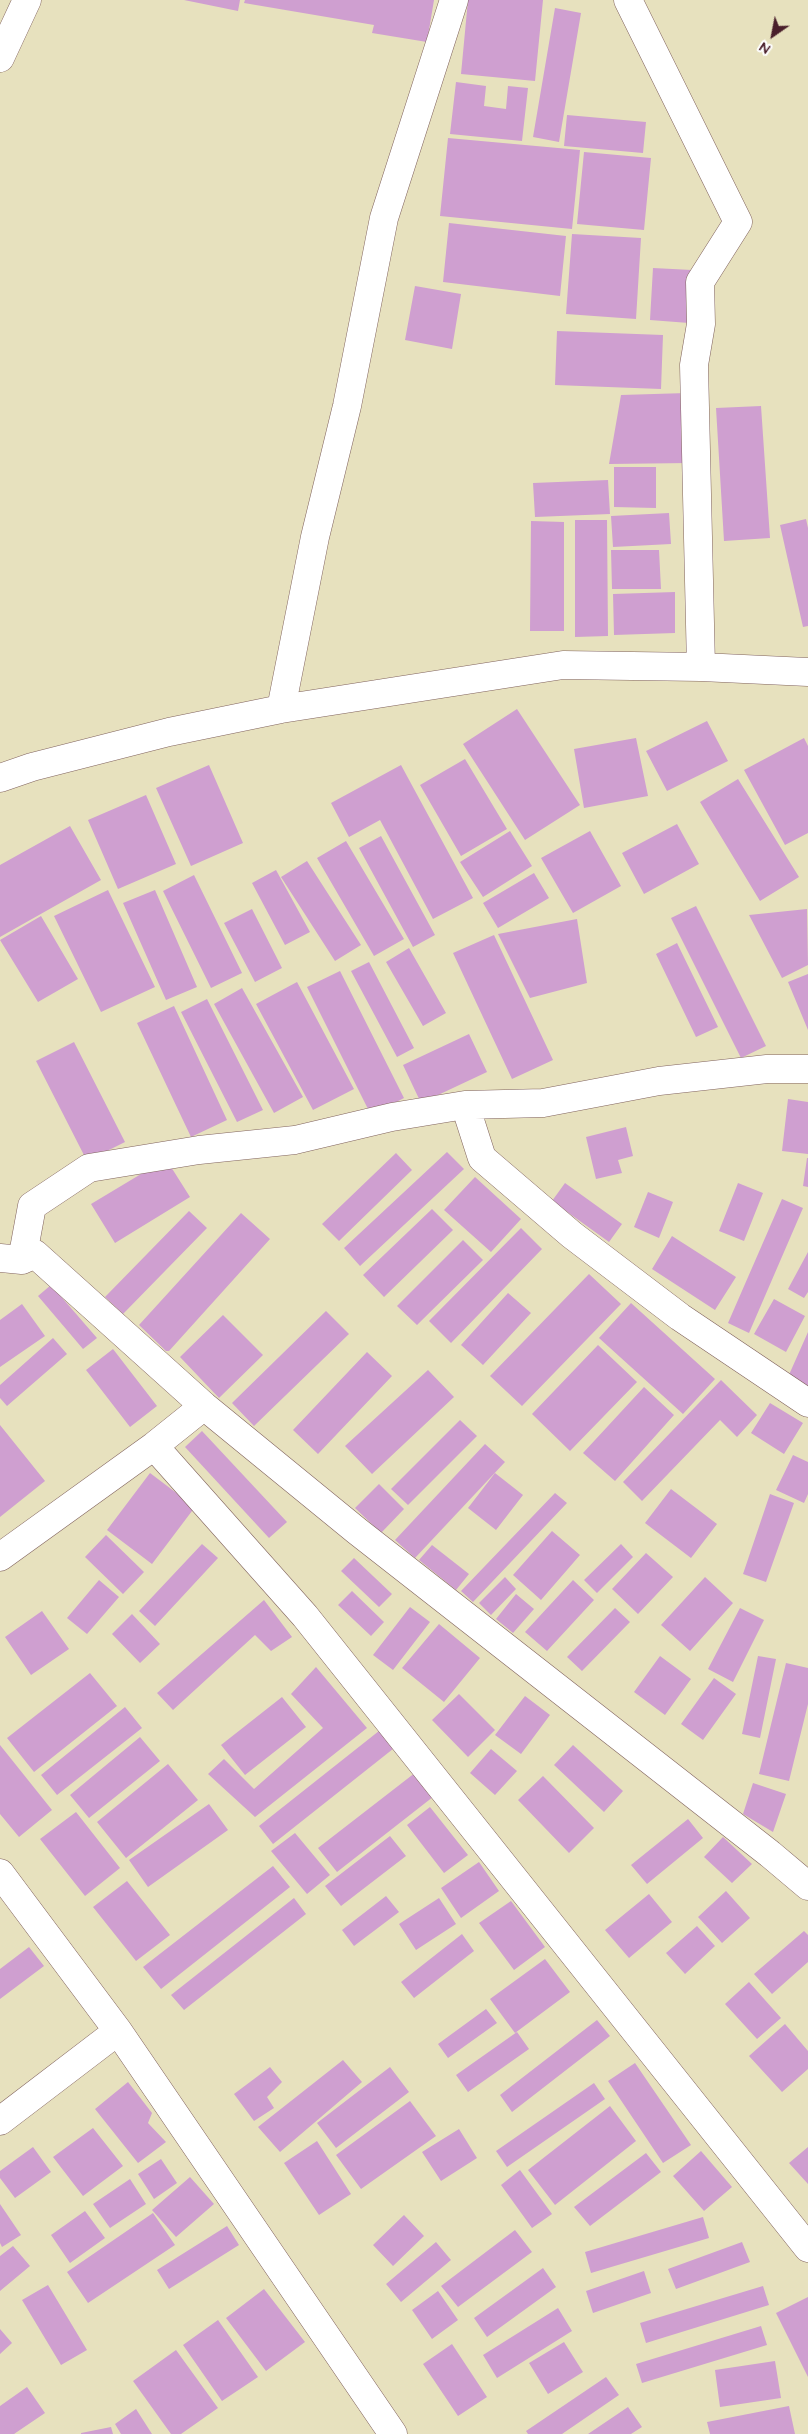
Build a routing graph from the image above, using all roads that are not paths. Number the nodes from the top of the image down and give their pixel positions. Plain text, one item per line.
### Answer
1 (27, 0) edge
2 (454, 0) edge
3 (628, 0) edge
4 (0, 58) edge
5 (702, 667) junction
6 (808, 672) edge
7 (281, 709) junction
8 (0, 778) edge
9 (808, 1069) edge
10 (465, 1105) junction
11 (11, 1259) edge
12 (808, 1403) edge
13 (204, 1406) junction
14 (154, 1446) junction
15 (0, 1557) edge
16 (0, 1873) edge
17 (808, 1886) edge
18 (118, 2031) junction
19 (0, 2121) edge
20 (808, 2248) edge
21 (394, 2434) edge

1 - 4 street
2 - 7 street
3 - 5 street
5 - 6 street
5 - 7 street
7 - 8 street
9 - 10 street
10 - 11 street
10 - 12 street
11 - 13 street
13 - 14 street
13 - 17 street
14 - 15 street
14 - 20 street
16 - 18 street
18 - 19 street
18 - 21 street

